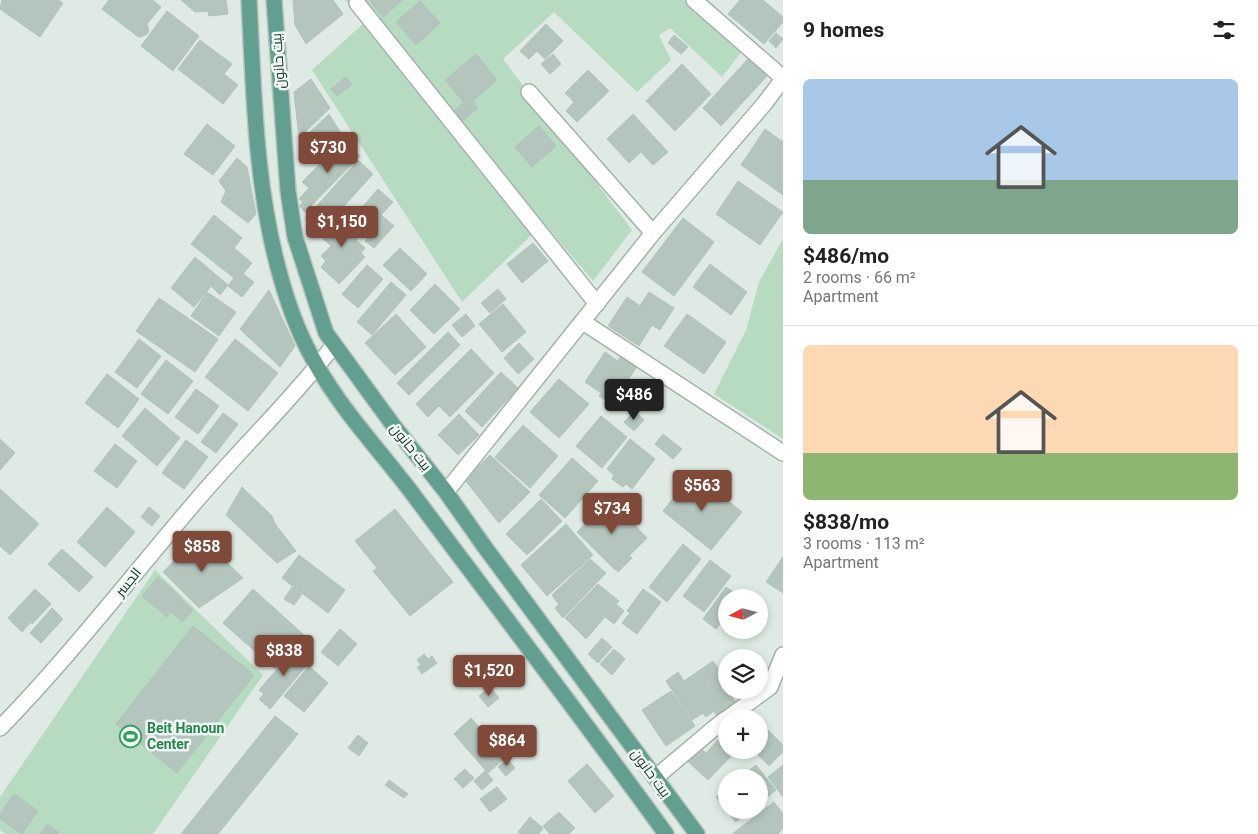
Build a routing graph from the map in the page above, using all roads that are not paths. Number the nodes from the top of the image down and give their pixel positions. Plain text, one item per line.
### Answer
1 (249, 0) edge
2 (274, 0) edge
3 (694, 0) edge
4 (358, 3) dead end
5 (783, 78) edge
6 (528, 92) dead end
7 (653, 233) junction
8 (597, 304) junction
9 (583, 322) junction
10 (334, 345) junction
11 (317, 367) junction
12 (783, 453) edge
13 (446, 492) junction
14 (783, 655) edge
15 (739, 709) edge
16 (718, 724) edge
17 (0, 728) edge
18 (655, 778) junction
19 (666, 834) edge
20 (697, 834) edge

1 - 11 main road, بيت حانون
2 - 10 main road, بيت حانون
3 - 5 street
4 - 8 street
5 - 7 street
6 - 7 street
7 - 8 street
8 - 9 street
9 - 12 street
9 - 13 street
10 - 11 street, الجسر
10 - 13 main road, بيت حانون
11 - 17 street, الجسر
11 - 19 main road, بيت حانون
13 - 18 main road, بيت حانون
14 - 15 street
16 - 18 street
18 - 20 main road, بيت حانون

